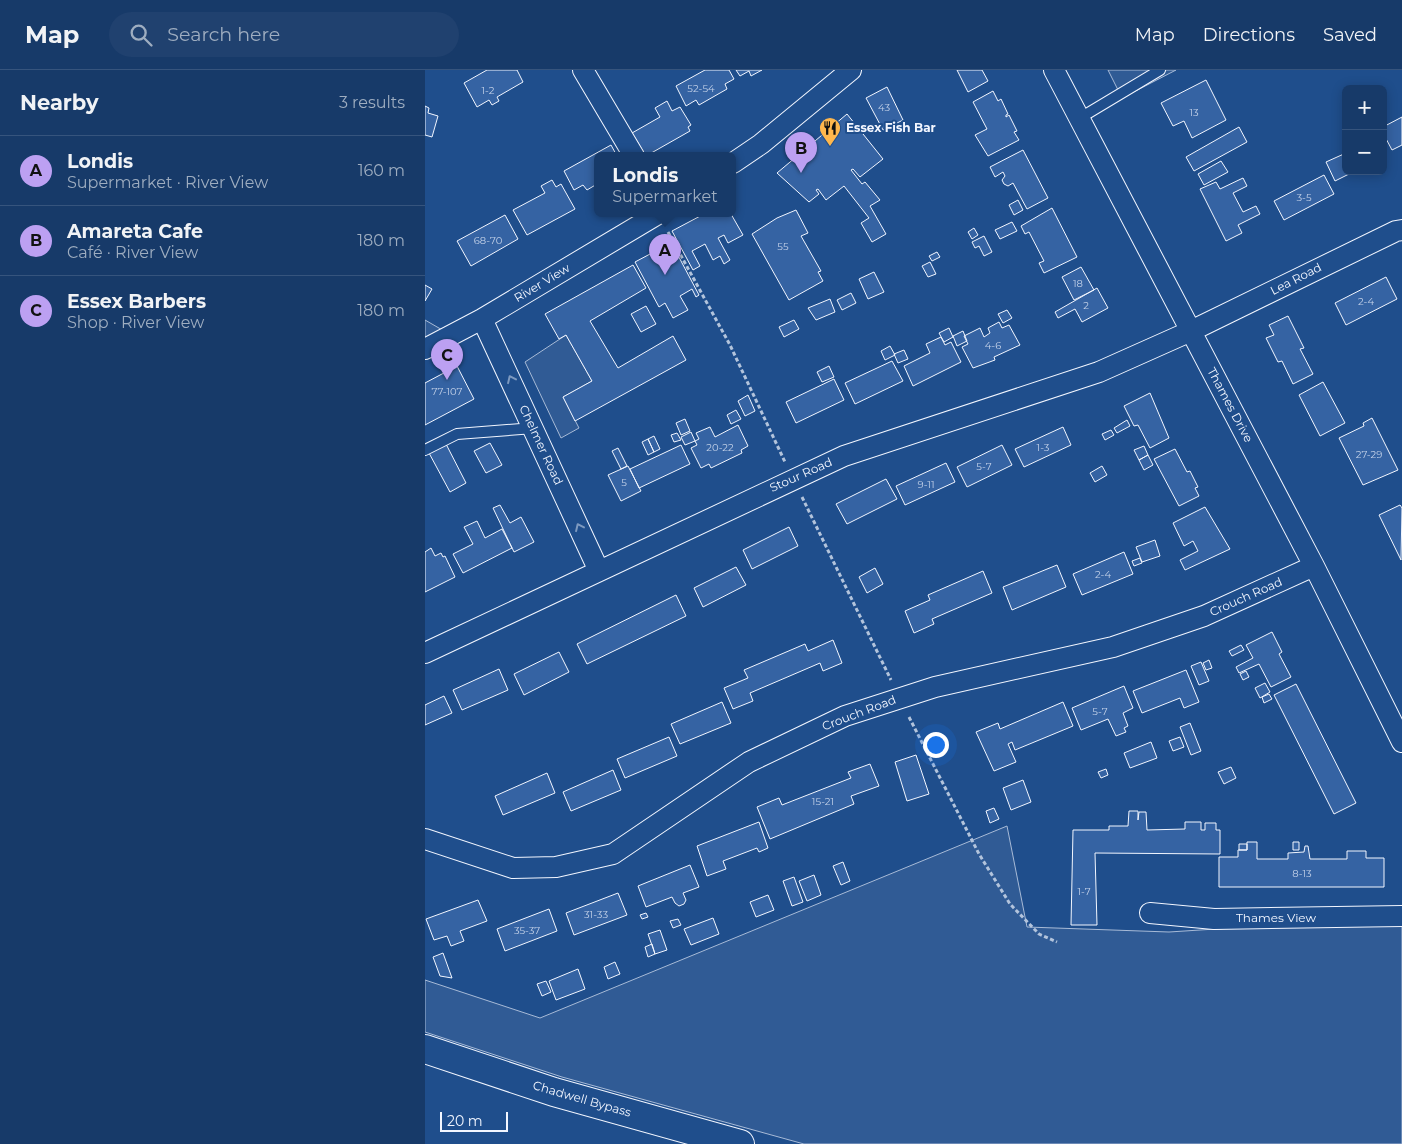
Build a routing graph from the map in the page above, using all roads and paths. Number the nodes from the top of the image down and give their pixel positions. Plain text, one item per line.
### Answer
1 (583, 70) edge
2 (851, 70) edge
3 (1054, 70) edge
4 (1160, 70) edge
5 (1080, 118) junction
6 (632, 152) edge
7 (736, 161) edge
8 (653, 217) edge
9 (660, 217) edge
10 (1402, 230) edge
11 (483, 319) junction
12 (1191, 331) junction
13 (425, 349) edge
14 (533, 428) junction
15 (425, 450) edge
16 (793, 478) junction
17 (1314, 566) junction
18 (599, 571) junction
19 (425, 653) edge
20 (899, 697) junction
21 (1400, 734) edge
22 (425, 839) edge
23 (1150, 913) dead end
24 (1402, 916) edge
25 (1057, 942) dead end
26 (425, 1049) edge
27 (740, 1144) edge

1 - 6 street
2 - 7 street
3 - 5 street, Thames Drive
4 - 5 lane
5 - 12 street, Thames Drive
8 - 11 street, River View
9 - 16 path
10 - 12 street, Lea Road
11 - 13 street, River View
14 -> 11 street, Chelmer Road
12 - 16 street, Stour Road
12 - 17 street, Thames Drive
14 - 15 lane
18 -> 14 street, Chelmer Road
16 - 18 street, Stour Road
16 - 20 path
17 - 20 street, Crouch Road
17 - 21 street, Thames Drive
18 - 19 street, Stour Road
20 - 22 street, Crouch Road
20 - 25 path
23 - 24 street, Thames View
26 - 27 main road, Chadwell Bypass

